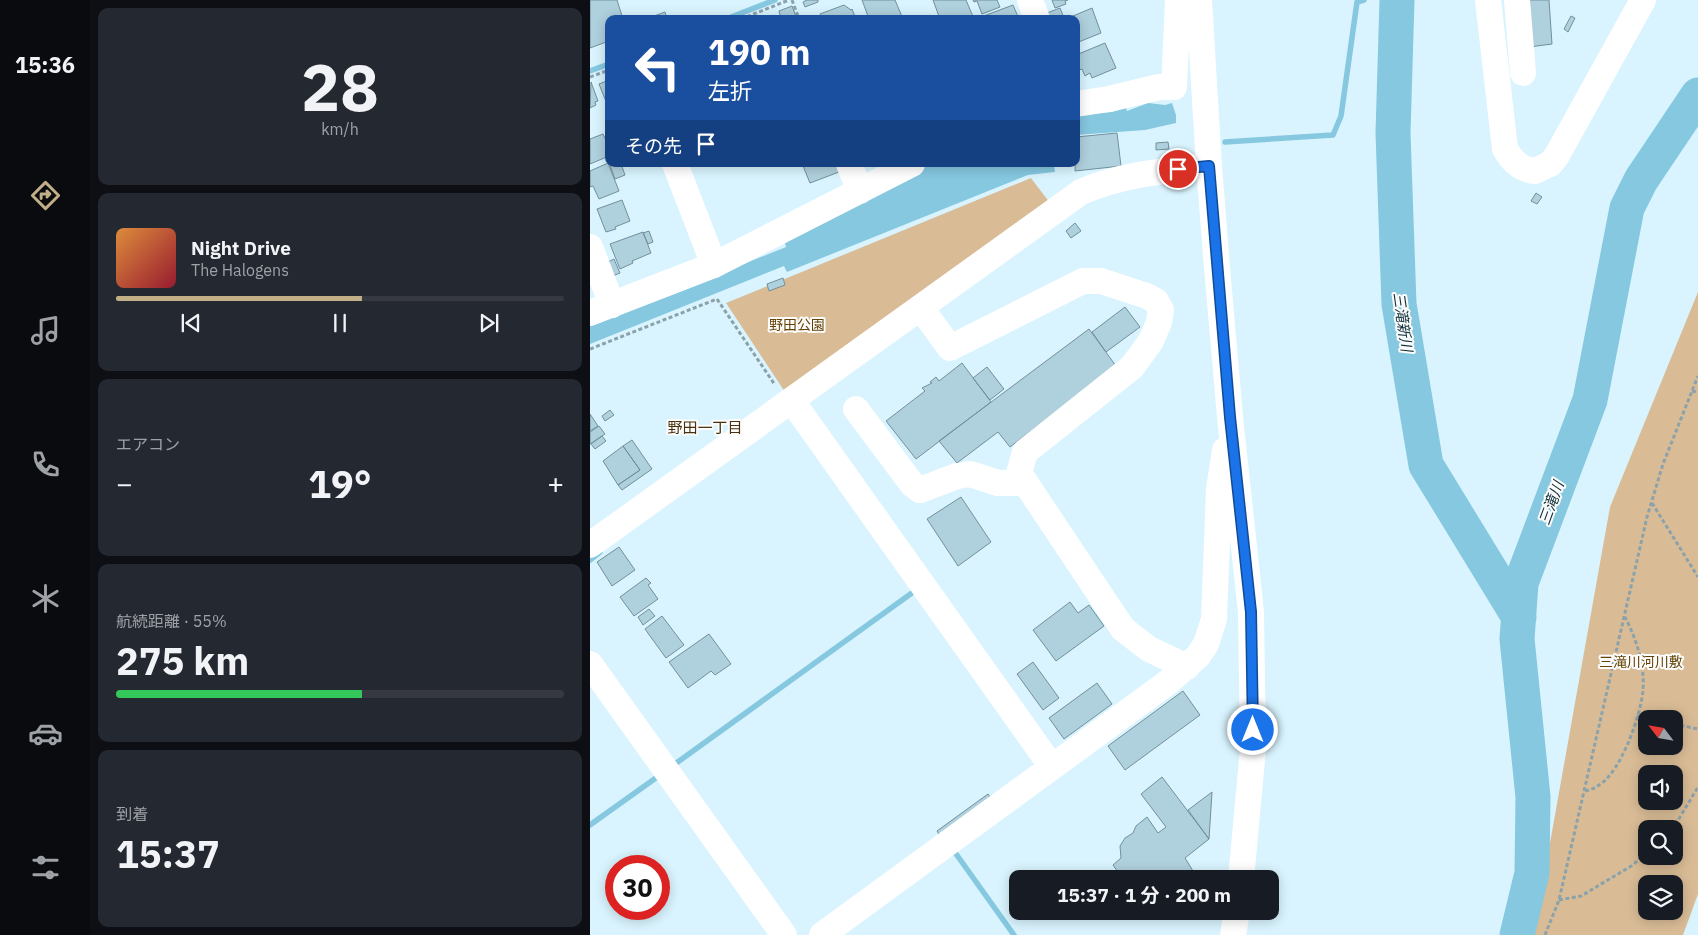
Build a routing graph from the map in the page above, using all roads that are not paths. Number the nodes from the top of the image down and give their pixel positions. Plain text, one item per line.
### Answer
1 (1030, 0) edge
2 (1160, 0) edge
3 (1178, 0) edge
4 (1199, 0) edge
5 (1488, 0) edge
6 (1517, 0) edge
7 (1643, 0) edge
8 (1036, 15) edge
9 (1524, 73) dead end
10 (1159, 86) junction
11 (1080, 104) edge
12 (1209, 166) junction
13 (676, 167) edge
14 (850, 167) edge
15 (906, 167) edge
16 (860, 191) junction
17 (590, 247) edge
18 (714, 265) junction
19 (921, 308) junction
20 (601, 309) edge
21 (790, 403) junction
22 (856, 408) dead end
23 (1230, 417) junction
24 (1026, 483) junction
25 (590, 545) edge
26 (590, 664) edge
27 (1187, 667) junction
28 (1052, 767) junction
29 (1242, 870) edge
30 (1236, 920) edge
31 (784, 935) edge
32 (822, 935) edge
33 (1233, 935) edge

1 - 8 street
2 - 10 street
3 - 10 street
4 - 12 street
5 - 7 street
6 - 9 street
10 - 11 street
12 - 19 street
12 - 23 street
13 - 18 street
14 - 16 street
15 - 16 street
16 - 18 street
17 - 20 street
18 - 20 street
19 - 21 street
19 - 24 street
21 - 25 street
21 - 28 street
22 - 24 street
23 - 27 street
23 - 29 street
24 - 27 street
26 - 31 street
27 - 28 street
28 - 32 street
30 - 33 street

